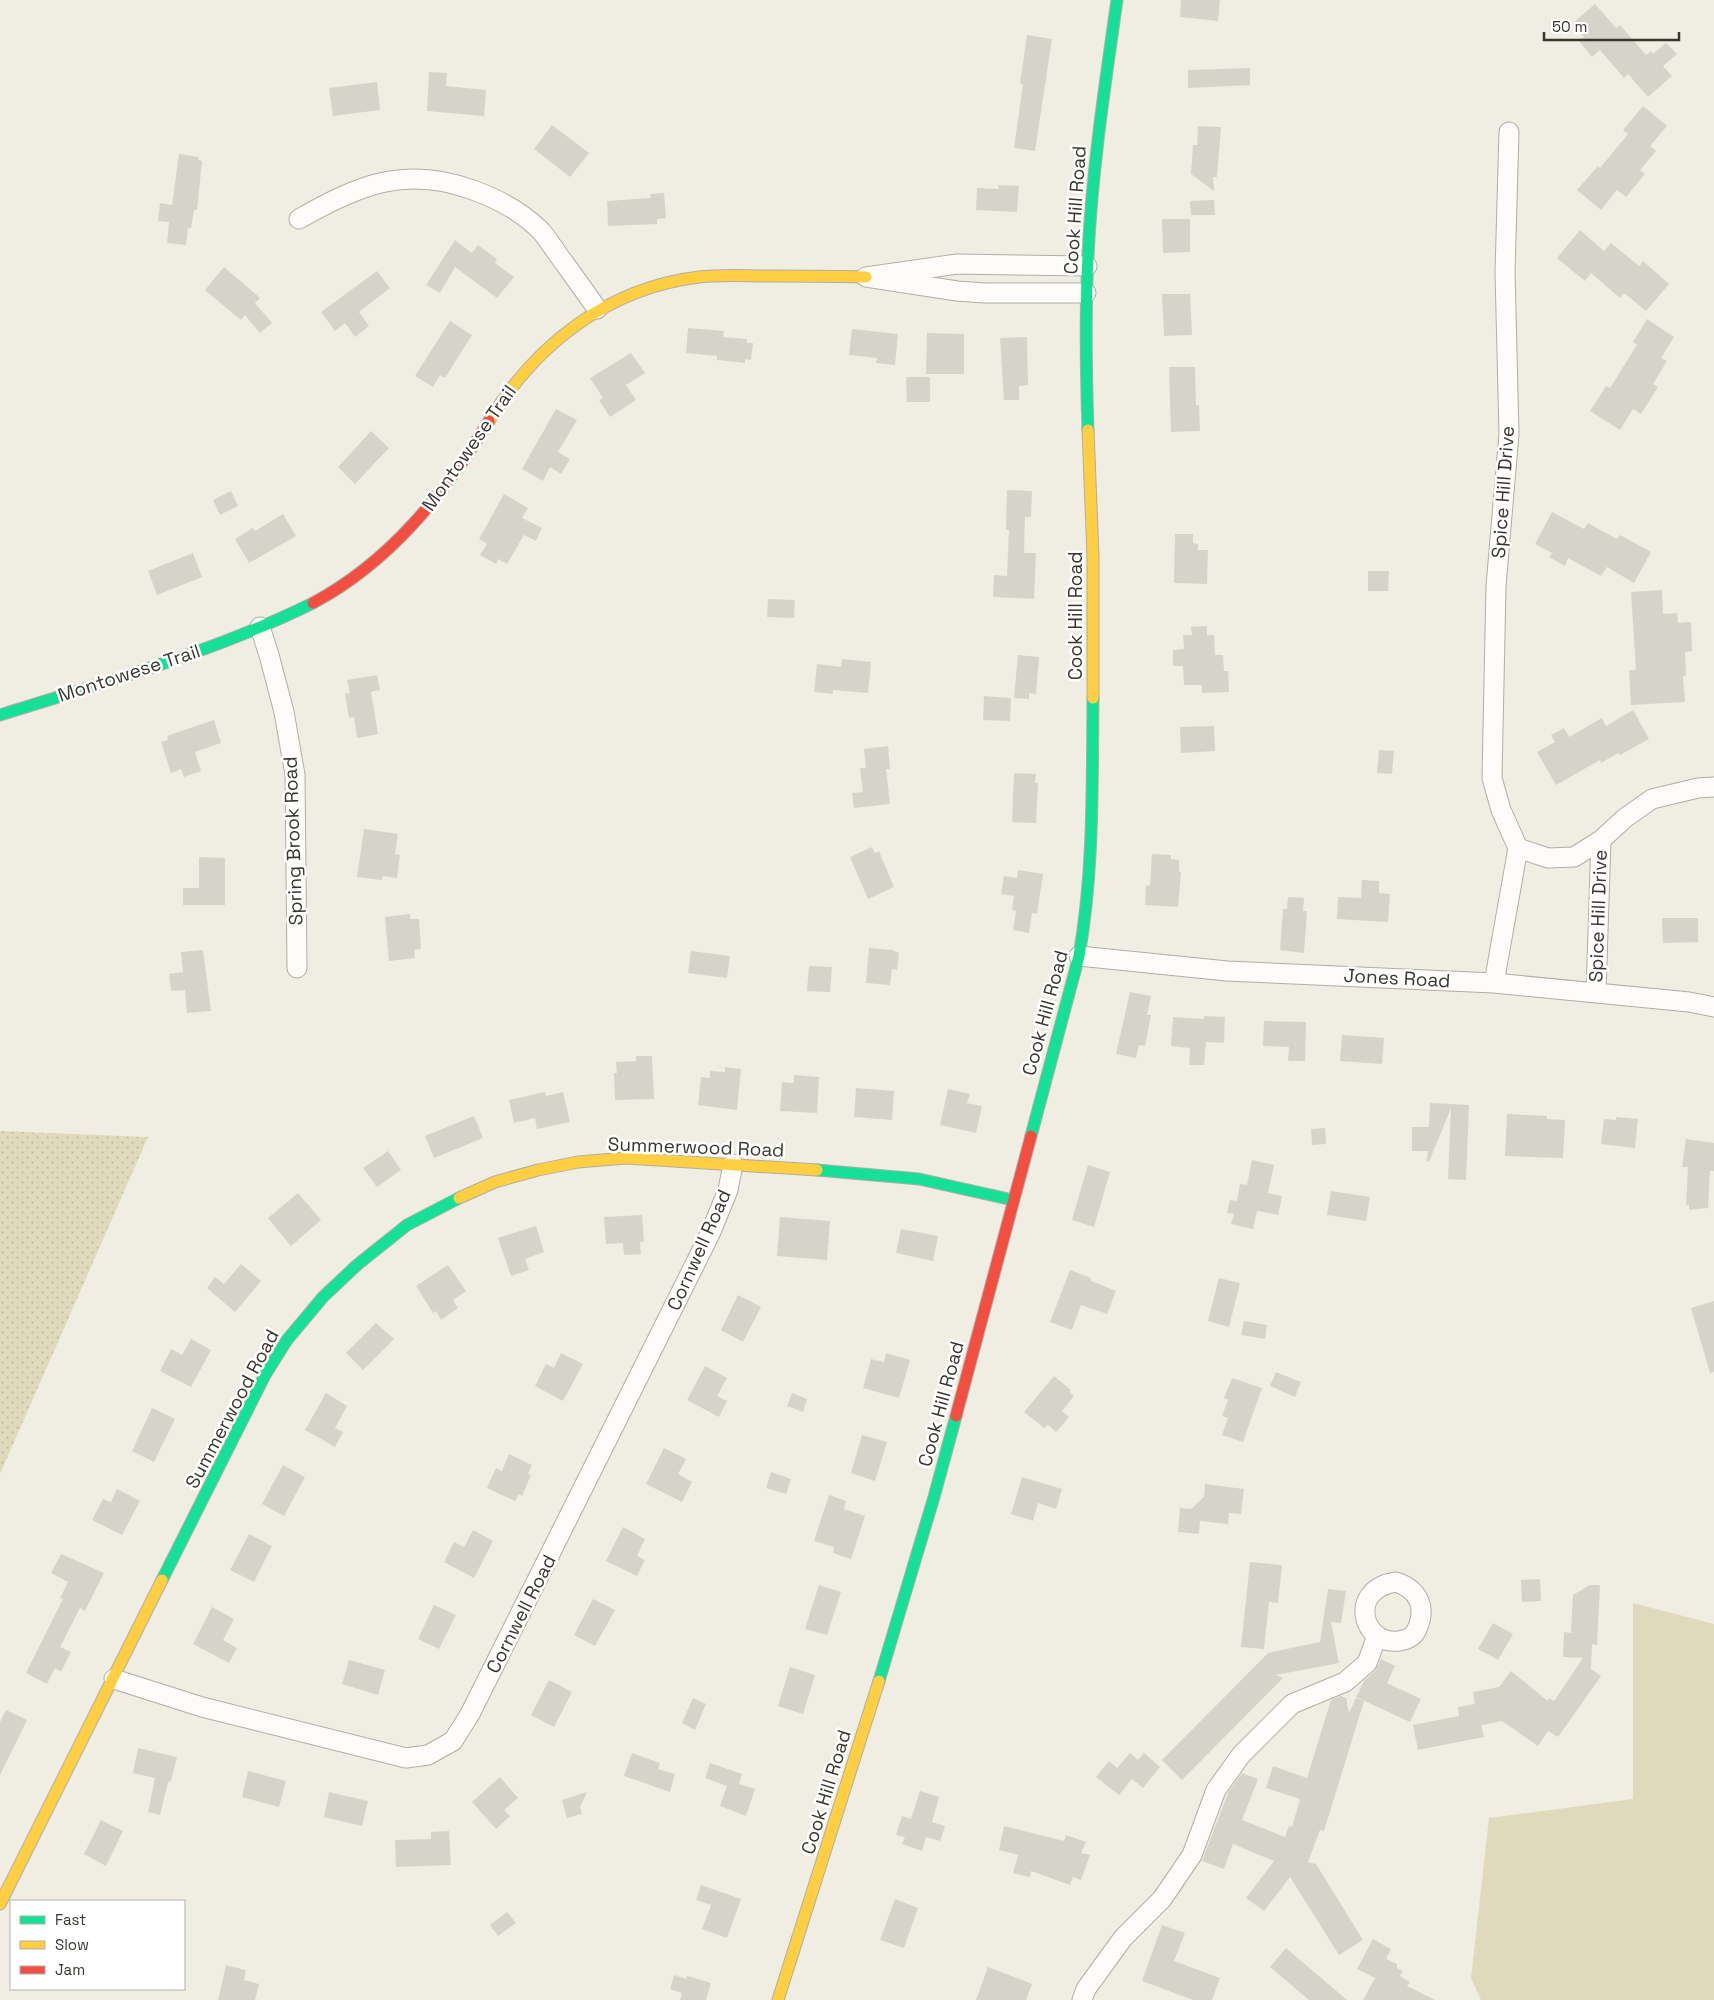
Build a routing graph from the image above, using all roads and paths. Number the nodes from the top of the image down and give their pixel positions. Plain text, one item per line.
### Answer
1 (1117, 0) edge
2 (1509, 132) dead end
3 (299, 219) dead end
4 (1087, 266) junction
5 (866, 277) junction
6 (1086, 294) junction
7 (597, 309) junction
8 (260, 627) junction
9 (0, 715) edge
10 (1714, 787) edge
11 (1601, 840) junction
12 (1518, 848) junction
13 (1078, 956) junction
14 (297, 968) dead end
15 (1494, 983) junction
16 (1596, 993) junction
17 (1714, 1007) edge
18 (733, 1164) junction
19 (1013, 1200) junction
20 (1377, 1636) dead end
21 (114, 1679) junction
22 (0, 1904) edge
23 (778, 2000) edge
24 (1082, 2000) edge

1 - 4 street, Cook Hill Road
2 - 12 street, Spice Hill Drive
3 - 7 street
4 - 5 street, Montowese Trail
4 - 6 street, Cook Hill Road
5 - 6 street, Montowese Trail
5 - 7 street, Montowese Trail
6 - 13 street, Cook Hill Road
7 - 8 street, Montowese Trail
8 - 9 street, Montowese Trail
8 - 14 street, Spring Brook Road
10 - 11 street, Spice Hill Drive
11 - 12 street, Spice Hill Drive
11 - 16 street, Spice Hill Drive
12 - 15 street
13 - 15 street, Jones Road
13 - 19 street, Cook Hill Road
15 - 16 street, Jones Road
16 - 17 street, Jones Road
18 - 19 street, Summerwood Road
18 - 21 street, Summerwood Road
18 - 21 street, Cornwell Road
19 - 23 street, Cook Hill Road
20 - 24 street
21 - 22 street, Summerwood Road

